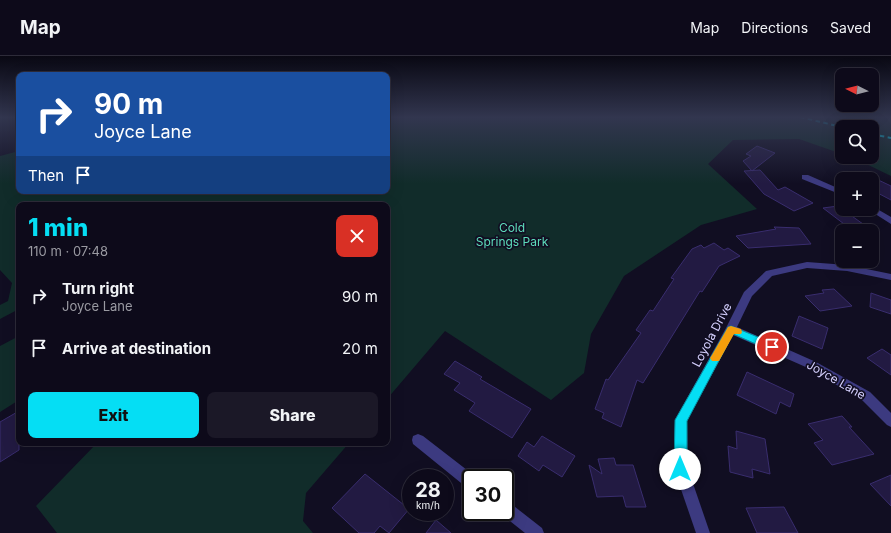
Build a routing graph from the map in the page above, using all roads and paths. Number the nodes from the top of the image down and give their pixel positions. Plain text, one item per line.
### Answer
1 (805, 177) dead end
2 (835, 190) edge
3 (879, 213) edge
4 (891, 221) edge
5 (891, 277) edge
6 (731, 329) junction
7 (891, 421) edge
8 (418, 440) dead end
9 (462, 475) edge
10 (514, 515) edge
11 (537, 533) edge
12 (703, 533) edge

1 - 2 street
3 - 4 street
5 - 6 street, Loyola Drive
6 - 7 street, Joyce Lane
6 - 12 street, Loyola Drive
8 - 9 street
10 - 11 street

